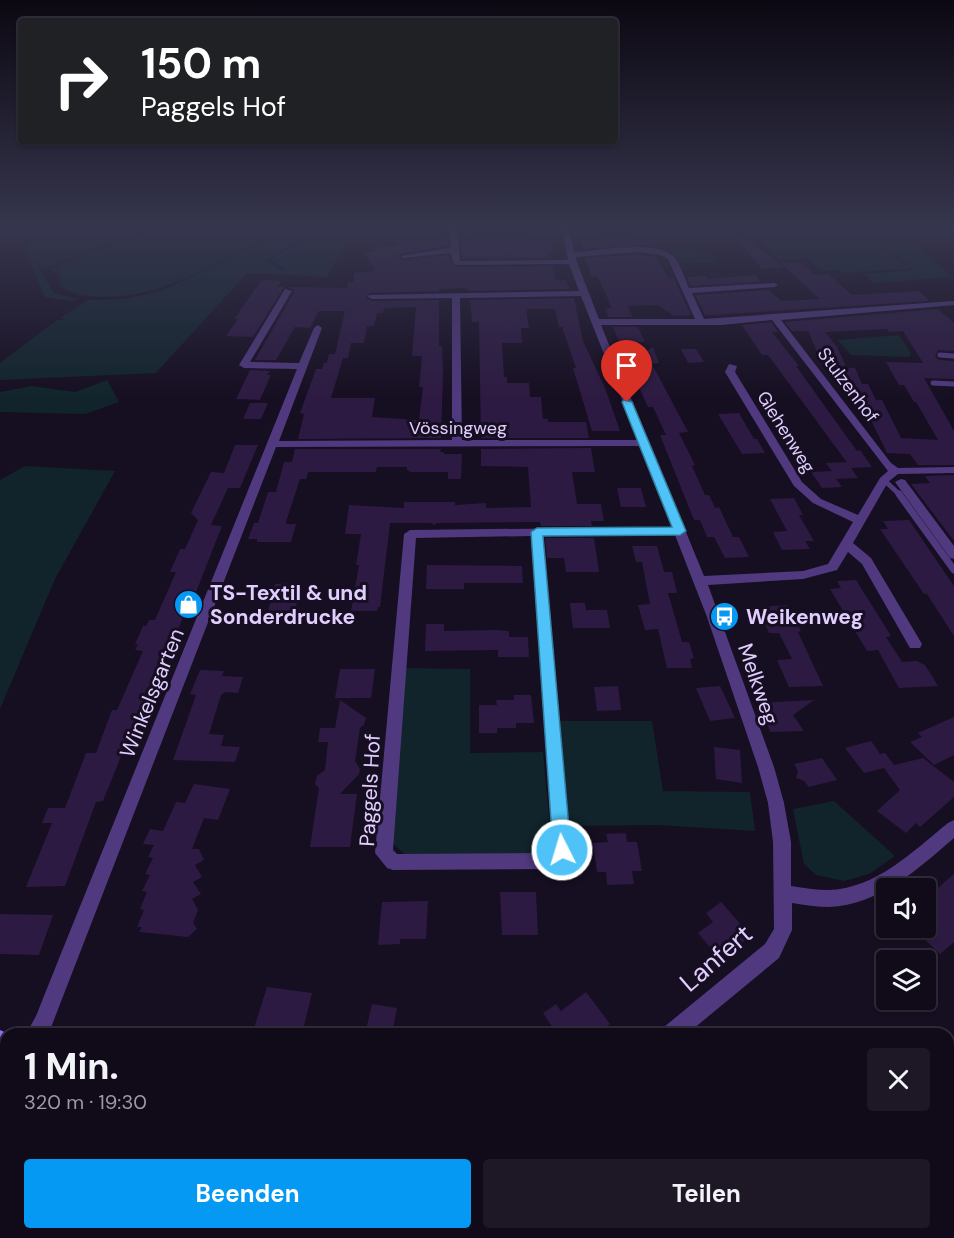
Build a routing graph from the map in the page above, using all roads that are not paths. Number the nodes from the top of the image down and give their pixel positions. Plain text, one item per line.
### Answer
1 (581, 285) edge
2 (683, 285) edge
3 (774, 285) dead end
4 (288, 291) dead end
5 (686, 291) junction
6 (584, 294) junction
7 (456, 295) junction
8 (372, 297) dead end
9 (954, 303) edge
10 (775, 318) junction
11 (595, 322) junction
12 (701, 322) junction
13 (318, 328) dead end
14 (939, 355) dead end
15 (954, 356) edge
16 (302, 366) junction
17 (732, 366) dead end
18 (933, 383) dead end
19 (954, 384) edge
20 (643, 443) junction
21 (272, 444) junction
22 (457, 445) junction
23 (954, 470) edge
24 (898, 476) junction
25 (884, 480) junction
26 (859, 520) junction
27 (680, 531) junction
28 (537, 532) junction
29 (848, 545) junction
30 (954, 555) edge
31 (954, 570) edge
32 (699, 580) junction
33 (915, 644) dead end
34 (954, 828) edge
35 (784, 893) junction
36 (40, 1028) edge
37 (678, 1028) edge

1 - 6 street, Melkweg
2 - 5 street
3 - 5 street
4 - 16 street
5 - 12 street
6 - 7 street
6 - 11 street, Melkweg
7 - 8 street
7 - 22 street
9 - 10 street
10 - 12 street
10 - 24 street, Stulzenhof
11 - 12 street
11 - 20 street, Melkweg
13 - 16 street, Winkelsgarten
14 - 15 lane
16 - 21 street, Winkelsgarten
17 - 26 street, Glehenweg
18 - 19 lane
20 - 22 street, Vössingweg
20 - 27 street, Melkweg
21 - 22 street, Vössingweg
21 - 36 street, Winkelsgarten
23 - 24 street
24 - 25 street
24 - 30 street, Stulzenhof
25 - 26 street
25 - 31 lane
26 - 29 street
27 - 28 street, Paggels Hof
27 - 32 street, Melkweg
28 - 28 street, Paggels Hof
29 - 32 street
29 - 33 street
32 - 35 street, Melkweg
34 - 35 street
35 - 37 street, Lanfert

